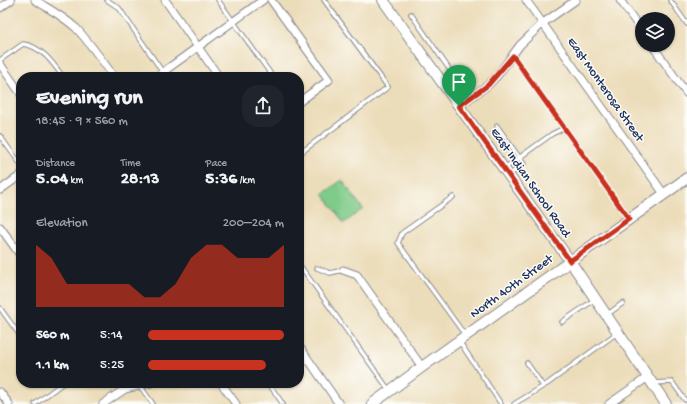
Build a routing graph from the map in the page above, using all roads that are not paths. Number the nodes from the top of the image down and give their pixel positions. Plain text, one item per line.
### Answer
1 (11, 0) edge
2 (35, 0) edge
3 (107, 0) edge
4 (165, 0) edge
5 (218, 0) edge
6 (263, 0) edge
7 (271, 0) edge
8 (324, 0) edge
9 (383, 0) edge
10 (526, 0) edge
11 (576, 0) edge
12 (620, 0) edge
13 (670, 0) edge
14 (0, 8) edge
15 (411, 14) dead end
16 (233, 21) junction
17 (635, 21) edge
18 (542, 23) junction
19 (687, 24) edge
20 (198, 47) junction
21 (657, 52) edge
22 (513, 56) junction
23 (0, 60) edge
24 (0, 64) edge
25 (60, 72) edge
26 (110, 72) edge
27 (163, 72) edge
28 (169, 72) edge
29 (216, 72) edge
30 (269, 72) edge
31 (445, 86) junction
32 (16, 87) edge
33 (687, 94) edge
34 (304, 98) edge
35 (459, 106) junction
36 (497, 126) dead end
37 (564, 128) junction
38 (0, 136) edge
39 (304, 150) edge
40 (519, 157) junction
41 (16, 158) edge
42 (506, 172) junction
43 (16, 179) edge
44 (686, 180) edge
45 (0, 190) edge
46 (664, 194) junction
47 (453, 197) dead end
48 (629, 219) junction
49 (0, 227) edge
50 (16, 249) edge
51 (570, 261) junction
52 (317, 268) dead end
53 (343, 270) joint
54 (304, 271) edge
55 (595, 299) junction
56 (623, 303) dead end
57 (0, 308) edge
58 (606, 315) junction
59 (562, 322) dead end
60 (16, 330) edge
61 (618, 332) junction
62 (462, 338) junction
63 (304, 353) edge
64 (527, 363) dead end
65 (422, 367) junction
66 (650, 380) junction
67 (543, 386) junction
68 (56, 388) edge
69 (130, 388) edge
70 (141, 388) edge
71 (224, 388) edge
72 (272, 388) edge
73 (390, 391) junction
74 (0, 392) edge
75 (685, 400) dead end
76 (378, 402) edge
77 (9, 404) edge
78 (35, 404) edge
79 (103, 404) edge
80 (153, 404) edge
81 (236, 404) edge
82 (283, 404) edge
83 (339, 404) edge
84 (501, 404) edge
85 (514, 404) edge
86 (609, 404) edge
87 (666, 404) edge

1 - 14 street
2 - 26 street
3 - 27 lane
4 - 20 street
5 - 16 lane
6 - 16 street
7 - 34 street
8 - 39 lane
9 - 31 main road, East Indian School Road
10 - 18 street, East Monterosa Street
11 - 18 street
12 - 17 street
13 - 19 lane
15 - 31 lane
16 - 20 street
16 - 30 lane
18 - 22 street
18 - 46 street, East Monterosa Street
20 - 28 street
20 - 29 street
21 - 33 street
22 - 35 street
22 - 37 lane
23 - 25 lane
24 - 32 street
31 - 35 main road, East Indian School Road
35 - 42 main road, East Indian School Road
36 - 40 lane
37 - 40 lane
37 - 48 lane
38 - 41 lane
40 - 42 lane
40 - 42 lane
42 - 51 main road, East Indian School Road
43 - 45 street
44 - 46 main road, North 40th Street
46 - 48 main road, North 40th Street
47 - 62 lane
48 - 51 main road, North 40th Street
49 - 50 street
51 - 55 main road, East Indian School Road
51 - 62 main road, North 40th Street
52 - 53 lane
53 - 65 street
54 - 73 lane
55 - 58 main road, East Indian School Road
55 - 59 lane
56 - 58 lane
57 - 60 lane
58 - 61 main road, East Indian School Road
61 - 66 main road, East Indian School Road
61 - 67 lane
62 - 65 main road, North 40th Street
62 - 84 lane
63 - 83 street
64 - 67 lane
65 - 73 main road, North 40th Street
66 - 75 lane
66 - 86 street
66 - 87 main road, East Indian School Road
67 - 85 lane
68 - 78 lane
69 - 79 street
70 - 80 lane
71 - 81 street
72 - 82 lane
73 - 76 main road, North 40th Street
74 - 77 street

